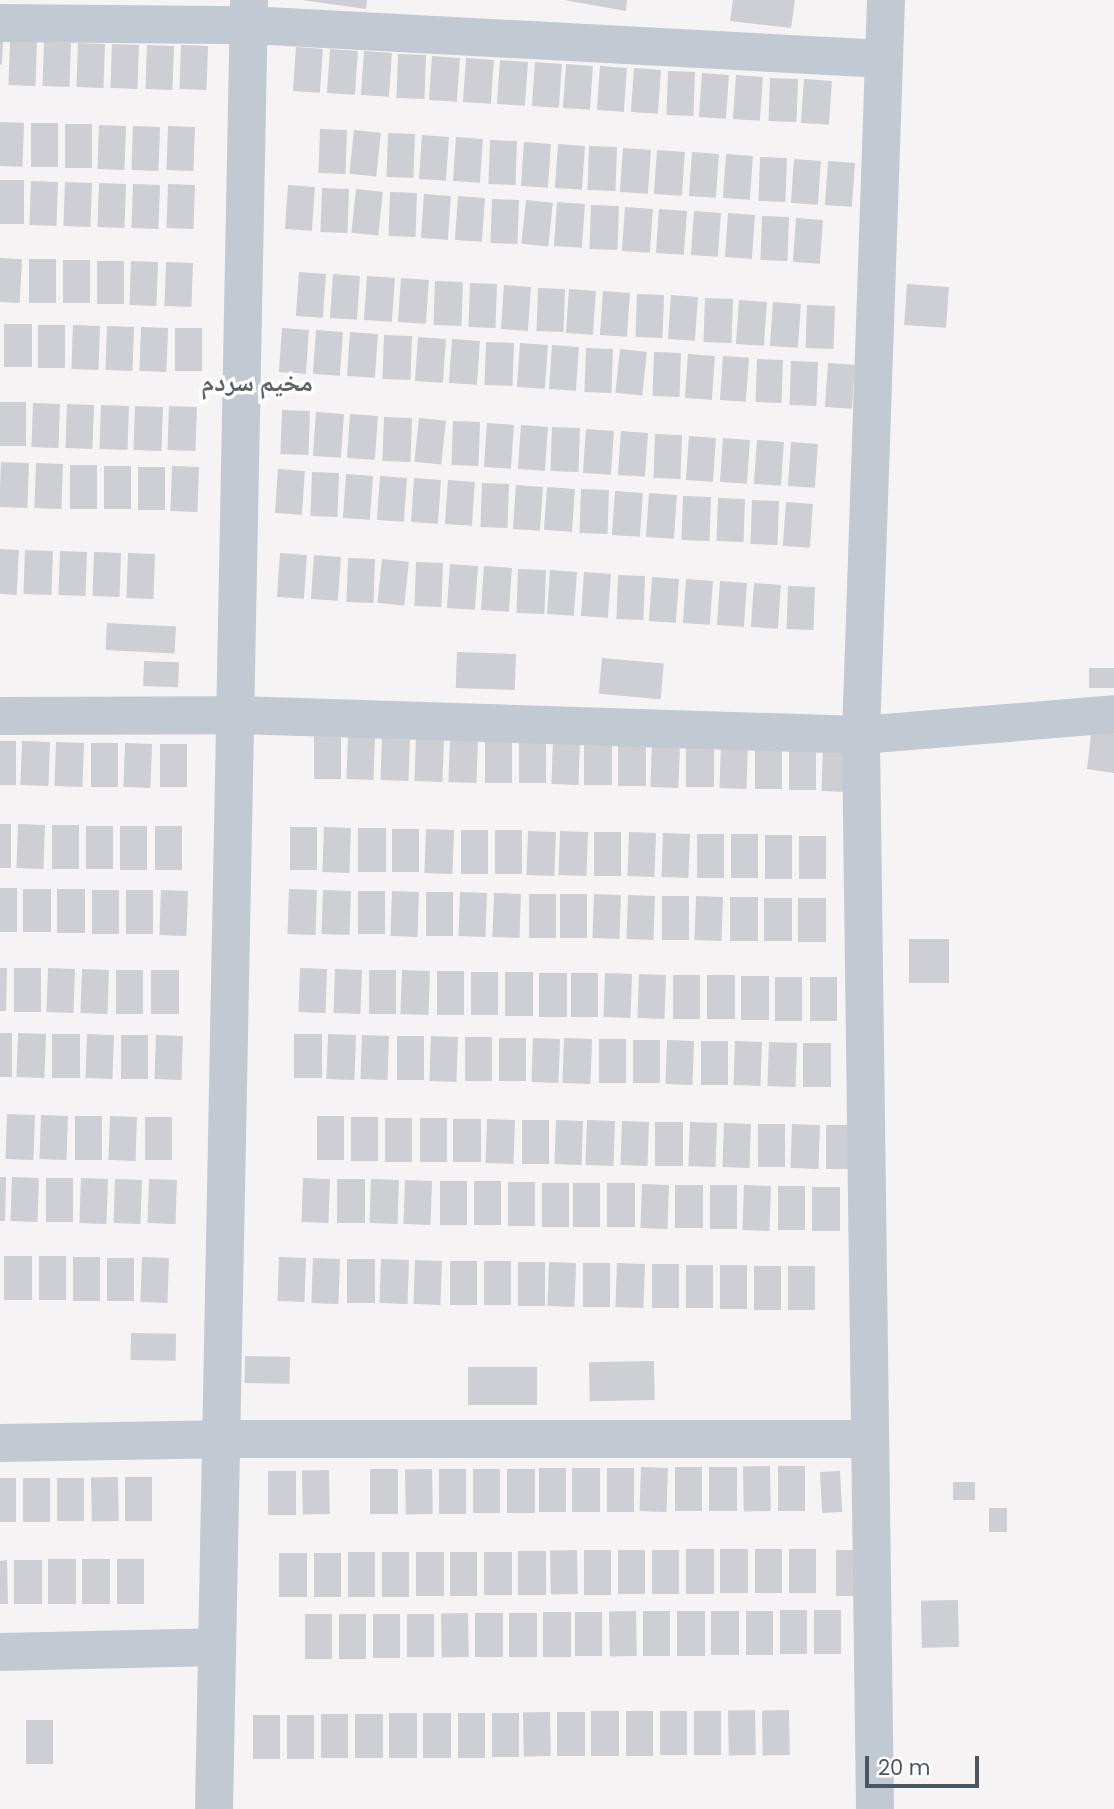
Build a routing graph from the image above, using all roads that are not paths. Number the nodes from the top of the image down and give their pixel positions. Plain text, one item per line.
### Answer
1 (886, 0) edge
2 (249, 13) edge
3 (0, 23) edge
4 (884, 59) junction
5 (1114, 714) edge
6 (234, 715) junction
7 (0, 716) edge
8 (861, 735) junction
9 (219, 1439) junction
10 (869, 1439) junction
11 (0, 1443) edge
12 (215, 1647) junction
13 (0, 1652) edge
14 (214, 1809) edge
15 (875, 1809) edge

1 - 4 lane
2 - 3 lane
2 - 4 lane
2 - 6 lane
4 - 8 lane
5 - 8 lane
6 - 7 lane
6 - 8 lane
6 - 9 lane
8 - 10 lane
9 - 10 lane
9 - 11 lane
9 - 12 lane
10 - 15 lane
12 - 13 lane
12 - 14 lane

